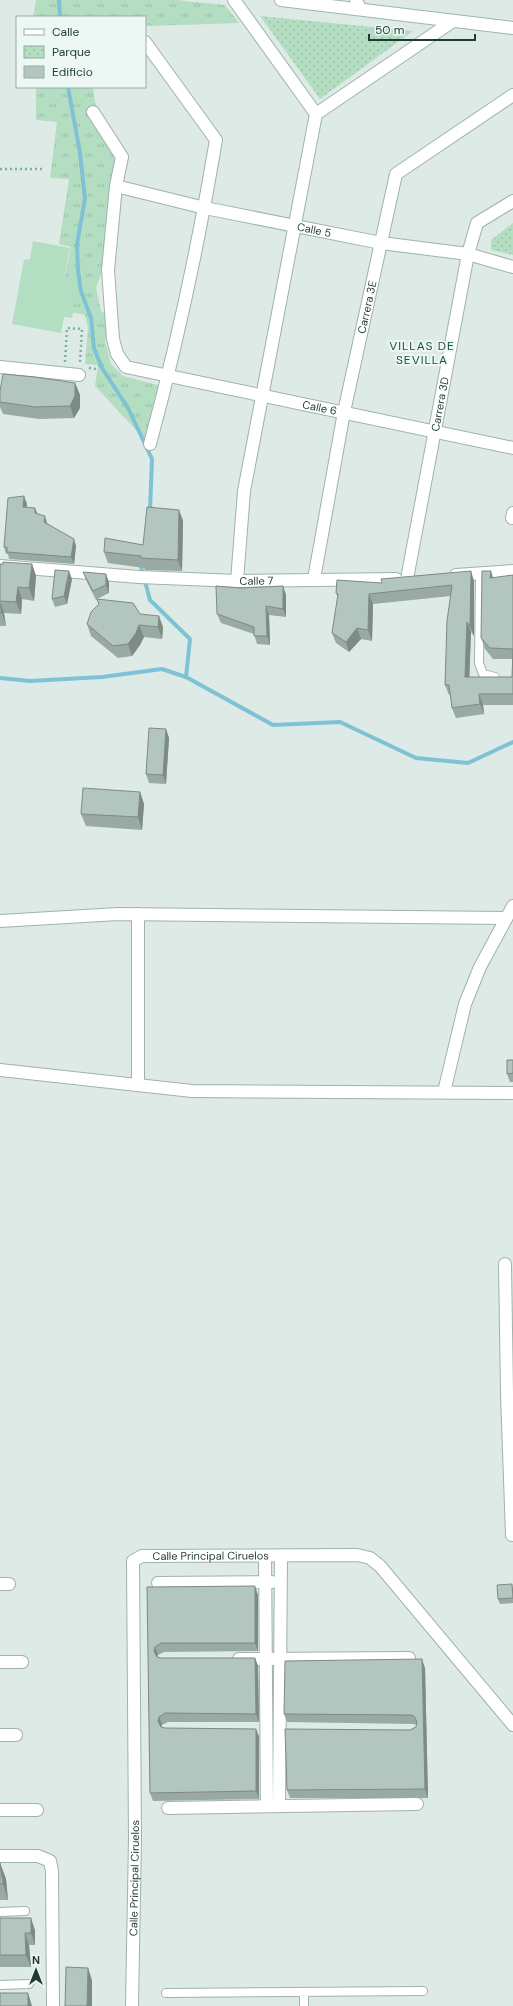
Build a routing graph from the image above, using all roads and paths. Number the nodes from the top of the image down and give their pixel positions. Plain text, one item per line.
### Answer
1 (234, 0) edge
2 (281, 0) edge
3 (299, 1) edge
4 (358, 5) edge
5 (453, 21) junction
6 (513, 28) edge
7 (146, 43) edge
8 (513, 95) edge
9 (93, 112) dead end
10 (316, 114) junction
11 (0, 169) edge
12 (42, 170) dead end
13 (116, 186) junction
14 (513, 201) edge
15 (205, 208) junction
16 (294, 225) junction
17 (381, 243) junction
18 (468, 254) junction
19 (513, 267) edge
20 (65, 365) dead end
21 (0, 367) edge
22 (96, 369) dead end
23 (81, 370) junction
24 (168, 375) junction
25 (261, 396) junction
26 (344, 412) junction
27 (435, 430) junction
28 (150, 444) dead end
29 (513, 448) edge
30 (0, 566) edge
31 (513, 571) edge
32 (480, 574) junction
33 (444, 576) edge
34 (422, 578) edge
35 (314, 579) junction
36 (407, 579) junction
37 (237, 581) junction
38 (495, 678) edge
39 (513, 906) edge
40 (138, 914) junction
41 (506, 918) junction
42 (0, 922) edge
43 (0, 1070) edge
44 (138, 1085) junction
45 (444, 1092) junction
46 (513, 1093) edge
47 (505, 1264) dead end
48 (510, 1394) edge
49 (511, 1411) edge
50 (512, 1535) edge
51 (265, 1556) junction
52 (281, 1556) junction
53 (265, 1582) junction
54 (280, 1582) junction
55 (158, 1583) dead end
56 (409, 1658) edge
57 (227, 1659) edge
58 (266, 1659) junction
59 (280, 1659) junction
60 (0, 1662) edge
61 (22, 1662) dead end
62 (513, 1725) edge
63 (252, 1729) edge
64 (267, 1729) junction
65 (279, 1729) junction
66 (295, 1730) edge
67 (0, 1735) edge
68 (16, 1735) dead end
69 (417, 1804) dead end
70 (273, 1806) junction
71 (168, 1808) dead end
72 (0, 1810) edge
73 (37, 1810) dead end
74 (0, 1856) edge
75 (0, 1912) edge
76 (26, 1912) dead end
77 (28, 1984) dead end
78 (0, 1985) edge
79 (423, 1991) dead end
80 (304, 1992) junction
81 (166, 1993) dead end
82 (53, 2006) edge
83 (132, 2006) edge
84 (304, 2006) edge

1 - 10 street
2 - 3 street
3 - 4 street
4 - 5 street
5 - 6 street
5 - 10 street
7 - 15 street
8 - 17 street, Carrera 3E
9 - 13 street
10 - 16 street
11 - 12 path
13 - 15 street, Calle 5
13 - 24 street, Calle 6
14 - 18 street, Carrera 3D
15 - 16 street, Calle 5
15 - 24 street
16 - 17 street, Calle 5
16 - 25 street
17 - 18 street, Calle 5
17 - 26 street, Carrera 3E
18 - 19 street, Calle 5
18 - 27 street, Carrera 3D
20 - 23 path
21 - 23 street
22 - 23 path
24 - 25 street, Calle 6
24 - 28 street
25 - 26 street, Calle 6
25 - 37 street
26 - 27 street, Calle 6
26 - 35 street, Carrera 3E
27 - 29 street, Calle 6
27 - 36 street, Carrera 3D
30 - 37 street, Calle 7
31 - 32 street
32 - 33 street
32 - 38 lane
34 - 36 street, Calle 7
35 - 36 street, Calle 7
35 - 37 street, Calle 7
39 - 41 street
40 - 41 street
40 - 42 street
40 - 44 street
41 - 45 street
43 - 44 street
44 - 45 street
45 - 46 street
47 - 48 street
48 - 49 street
49 - 50 street
51 - 52 street, Calle Principal Ciruelos
51 - 53 street
51 - 83 street, Calle Principal Ciruelos
52 - 54 street
52 - 62 street, Calle Principal Ciruelos
53 - 54 street
53 - 55 street
53 - 58 street
54 - 59 street
56 - 59 street
57 - 58 street
58 - 59 street
58 - 64 street
59 - 65 street
60 - 61 street
63 - 64 street
64 - 65 street
64 - 70 street
65 - 66 street
65 - 70 street
67 - 68 street
69 - 70 street
70 - 71 street
72 - 73 street
74 - 82 street
75 - 76 lane
77 - 78 lane
79 - 80 lane
80 - 81 lane
80 - 84 lane

